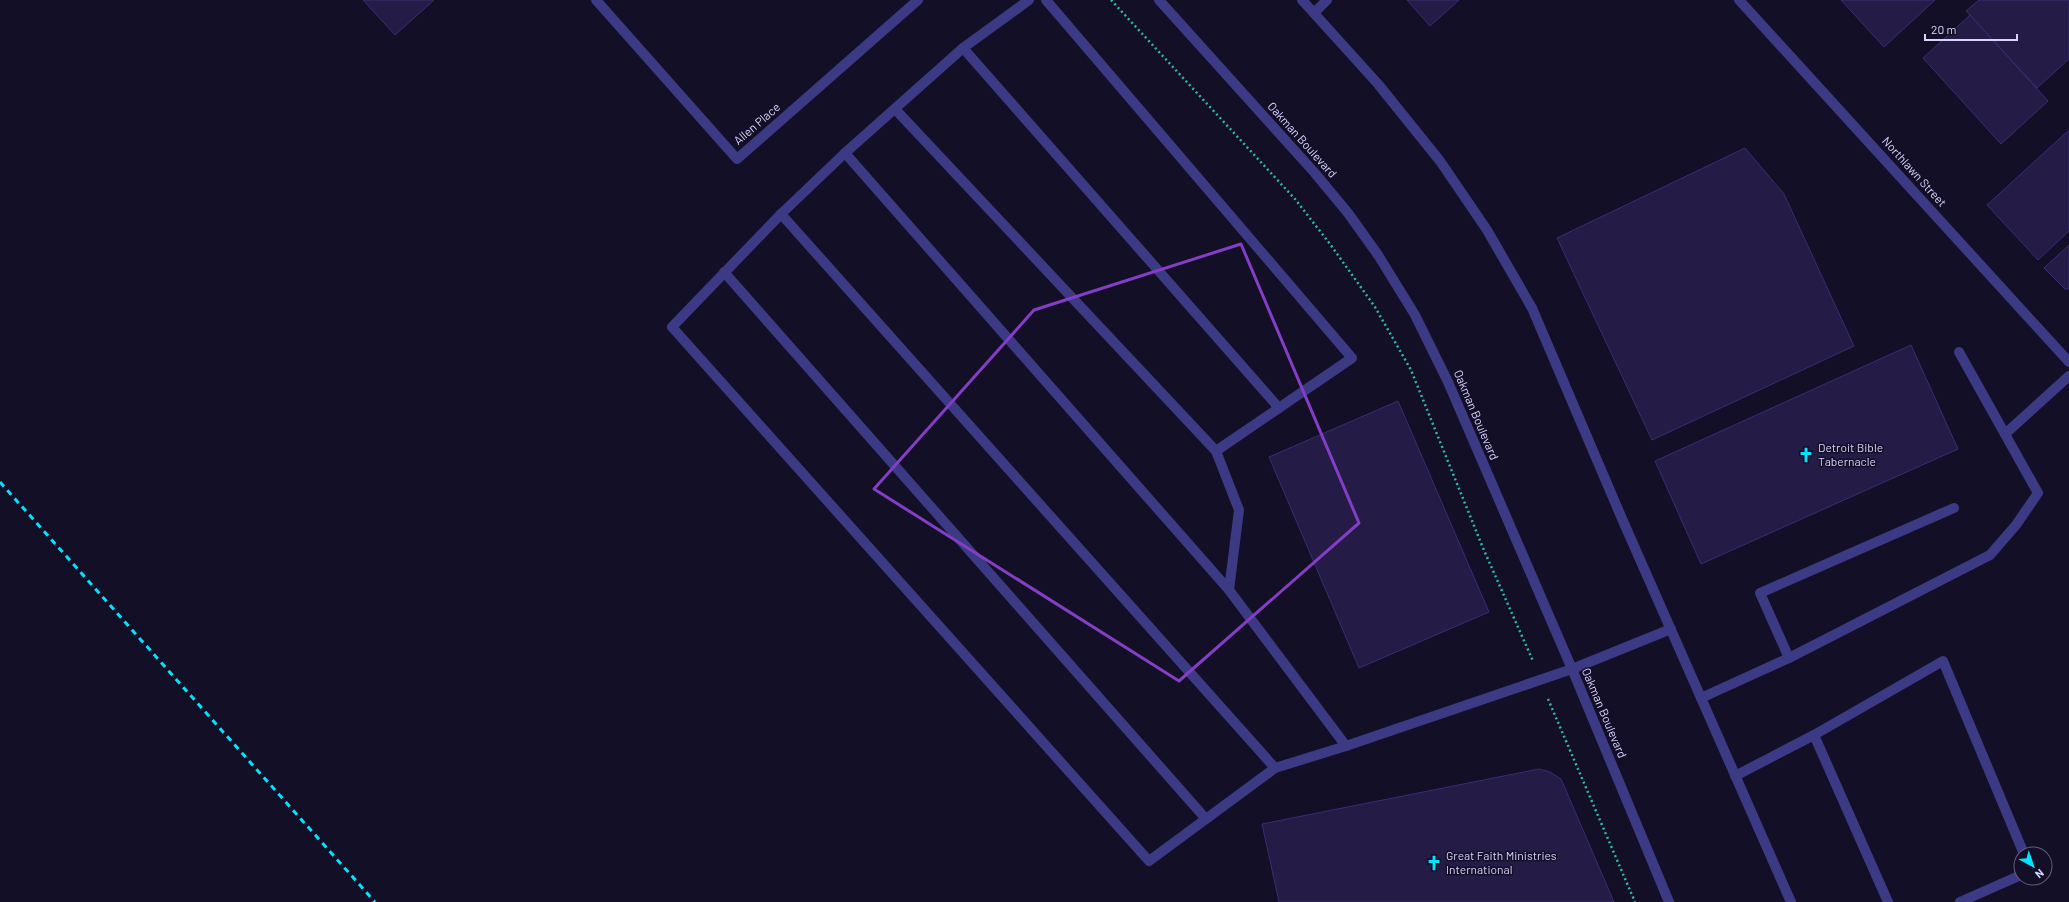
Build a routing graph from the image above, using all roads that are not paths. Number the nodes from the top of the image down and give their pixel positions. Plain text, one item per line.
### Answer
1 (596, 0) edge
2 (918, 0) edge
3 (1029, 0) edge
4 (1046, 0) edge
5 (1159, 0) edge
6 (1302, 0) edge
7 (1327, 0) edge
8 (1739, 0) edge
9 (1314, 13) junction
10 (963, 48) junction
11 (894, 109) junction
12 (845, 153) junction
13 (781, 214) junction
14 (724, 272) junction
15 (1959, 352) dead end
16 (2069, 362) edge
17 (2069, 376) edge
18 (1279, 408) junction
19 (2005, 434) junction
20 (1216, 451) junction
21 (1954, 508) dead end
22 (1229, 590) junction
23 (1671, 629) junction
24 (1789, 658) junction
25 (1572, 669) junction
26 (1701, 698) junction
27 (1814, 734) junction
28 (1346, 746) junction
29 (1275, 768) junction
30 (1736, 776) junction
31 (1206, 819) junction
32 (2021, 846) edge
33 (2013, 879) edge
34 (1669, 902) edge
35 (1791, 902) edge
36 (1888, 902) edge
37 (1960, 902) edge

1 - 2 street, Allen Place
3 - 10 street
4 - 18 street
5 - 25 street, Oakman Boulevard
6 - 9 street
7 - 9 street
8 - 16 street, Northlawn Street
9 - 23 street
10 - 11 street
10 - 18 street
11 - 12 street
11 - 20 street
12 - 13 street
12 - 22 street
13 - 14 street
13 - 29 street
14 - 31 street
14 - 31 street
15 - 19 street
17 - 19 street
18 - 20 street
19 - 24 street
20 - 22 street
21 - 24 street
22 - 28 street
23 - 25 street
23 - 26 street
24 - 26 street
25 - 28 street
25 - 34 street, Oakman Boulevard
26 - 30 street
27 - 30 street
27 - 32 street
27 - 36 street
28 - 29 street
29 - 31 street
30 - 35 street
33 - 37 street

